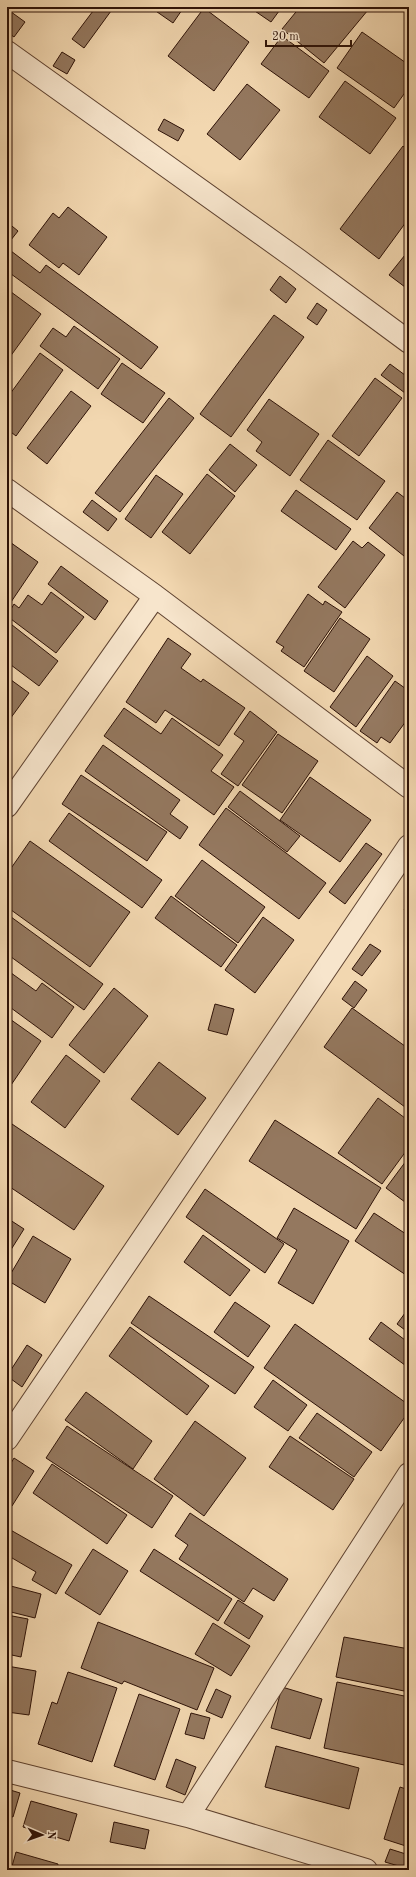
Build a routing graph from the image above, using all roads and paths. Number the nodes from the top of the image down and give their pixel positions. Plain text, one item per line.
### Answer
1 (7, 52) edge
2 (409, 342) edge
3 (7, 490) edge
4 (154, 596) junction
5 (409, 787) edge
6 (7, 806) edge
7 (409, 846) edge
8 (7, 1439) edge
9 (409, 1474) edge
10 (7, 1771) edge
11 (188, 1816) junction
12 (366, 1870) edge

1 - 2 street
3 - 4 street
4 - 5 street
4 - 6 street
7 - 8 street
9 - 11 street
10 - 11 street
11 - 12 street

